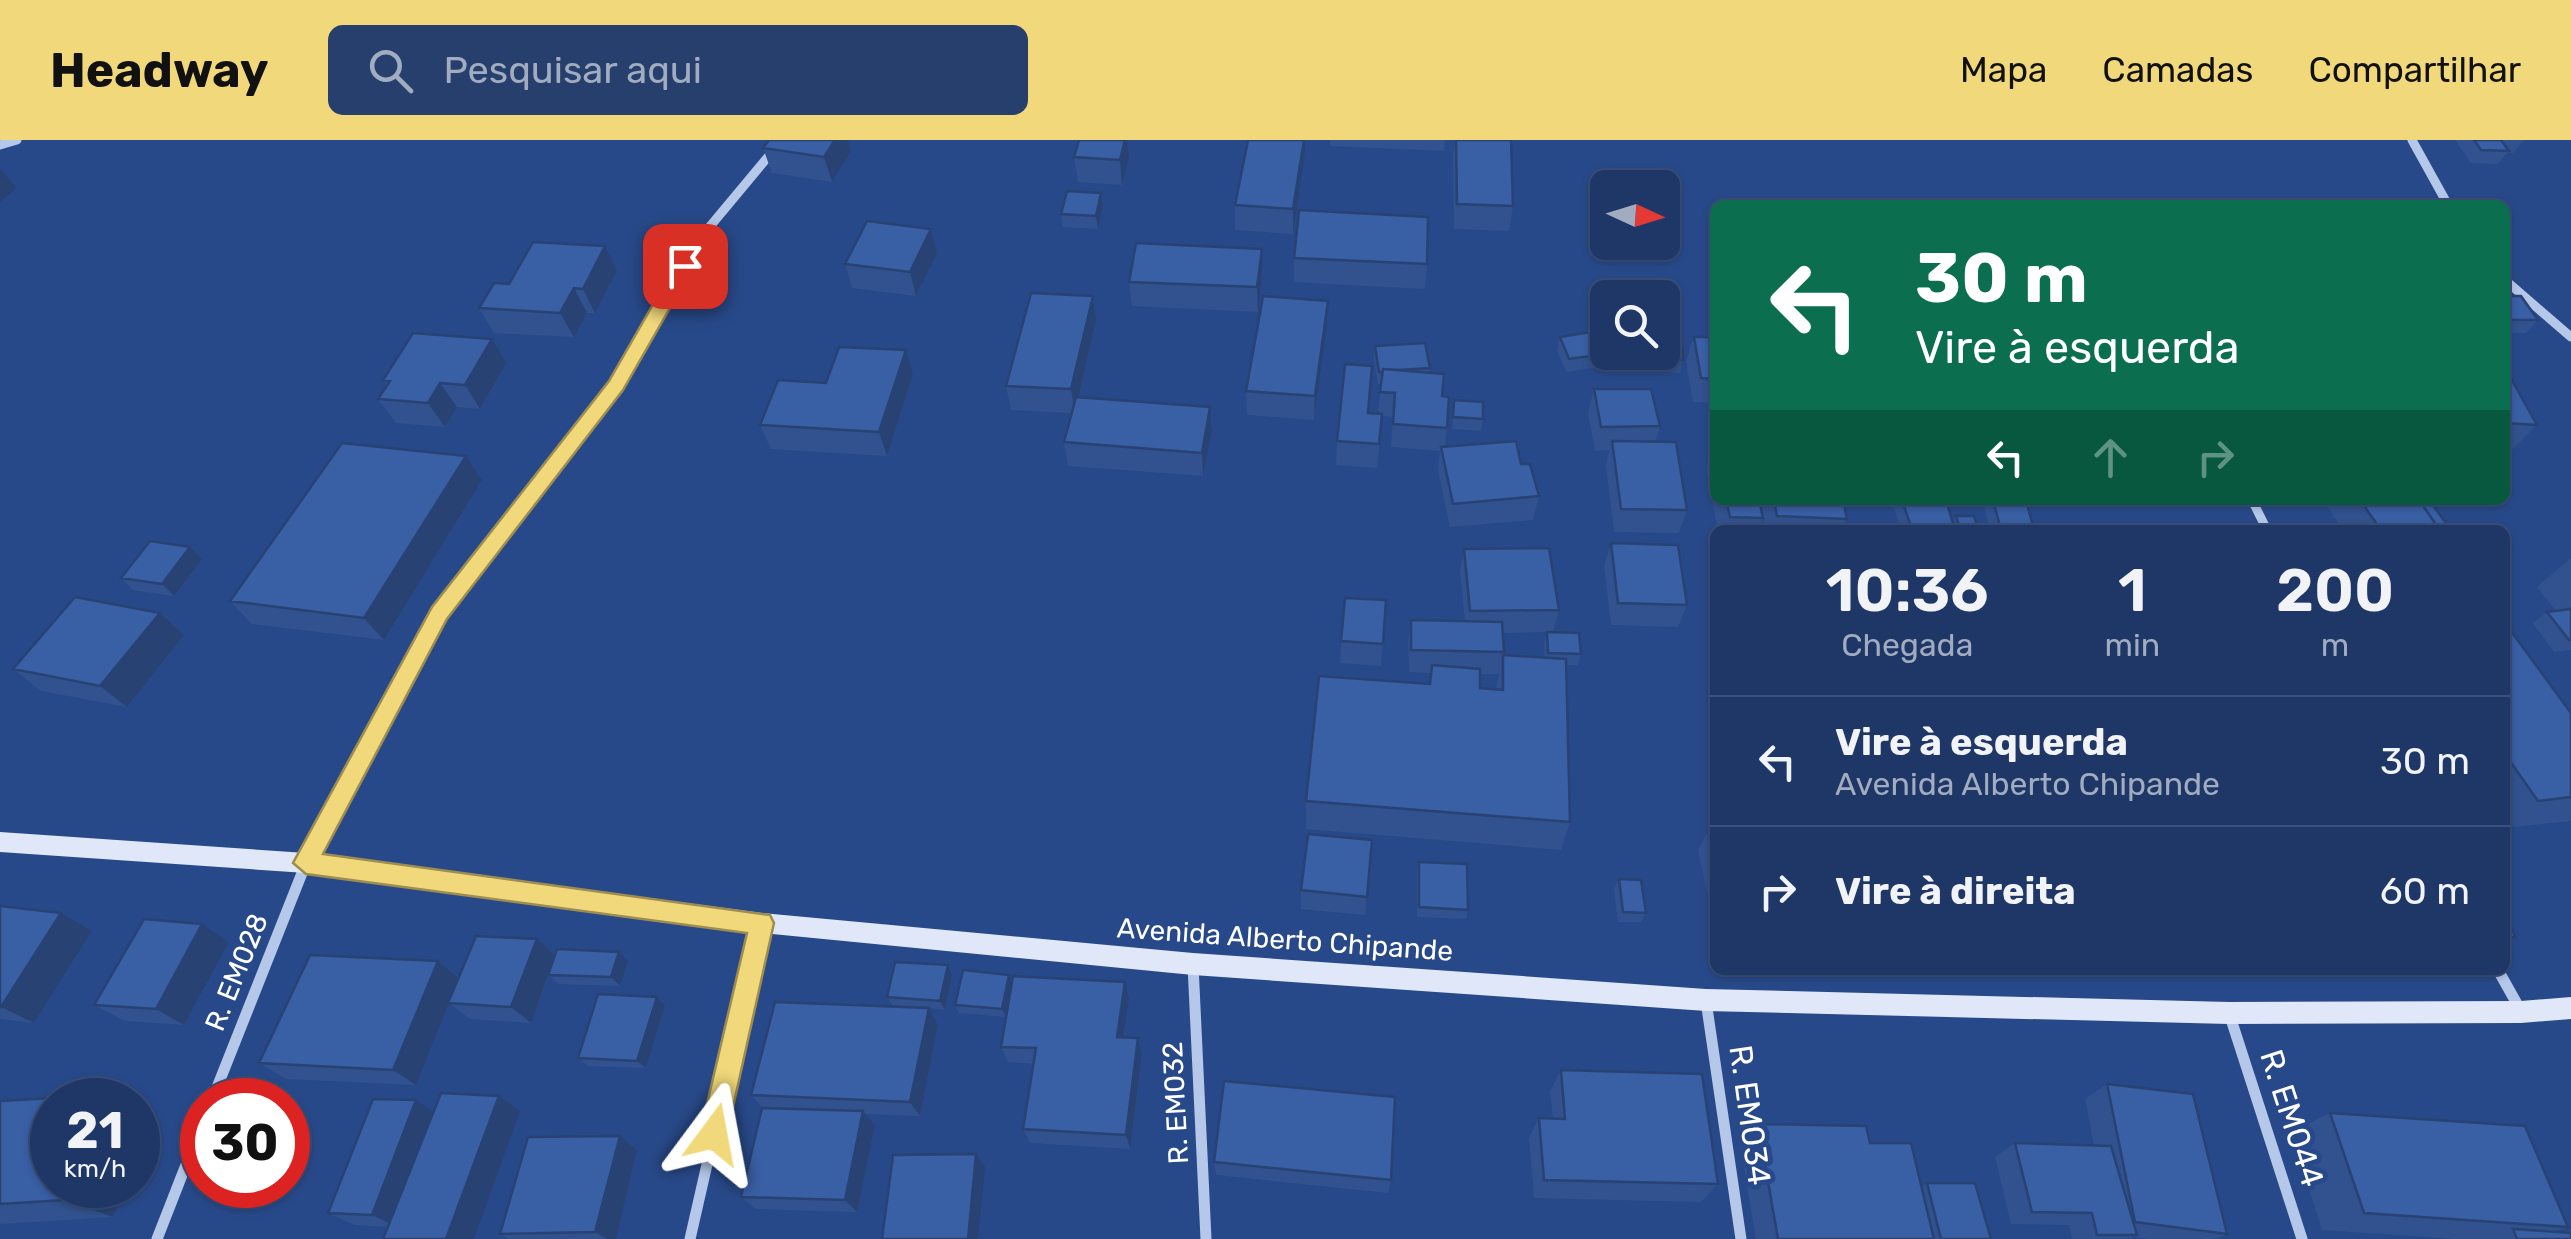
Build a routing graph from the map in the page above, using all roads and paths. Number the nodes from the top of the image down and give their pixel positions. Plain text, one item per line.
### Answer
1 (18, 140) edge
2 (782, 140) edge
3 (2412, 140) edge
4 (0, 145) edge
5 (2445, 200) edge
6 (2510, 284) edge
7 (2571, 338) edge
8 (0, 842) edge
9 (306, 863) junction
10 (762, 923) junction
11 (1193, 964) junction
12 (2501, 975) edge
13 (1706, 1000) junction
14 (2571, 1008) edge
15 (2522, 1012) junction
16 (2229, 1013) junction
17 (221, 1078) edge
18 (180, 1180) edge
19 (157, 1239) edge
20 (690, 1239) edge
21 (1206, 1239) edge
22 (1741, 1239) edge
23 (2302, 1239) edge

1 - 4 street
2 - 9 street, R. EM028
3 - 5 street
6 - 7 street
8 - 9 main road, Avenida Alberto Chipande
9 - 10 main road, Avenida Alberto Chipande
9 - 17 street, R. EM028
10 - 11 main road, Avenida Alberto Chipande
10 - 20 street
11 - 13 main road, Avenida Alberto Chipande
11 - 21 street, R. EM032
12 - 15 street
13 - 16 main road, Avenida Alberto Chipande
13 - 22 street, R. EM034
14 - 15 main road, Avenida Alberto Chipande
15 - 16 main road, Avenida Alberto Chipande
16 - 23 street, R. EM044
18 - 19 street

